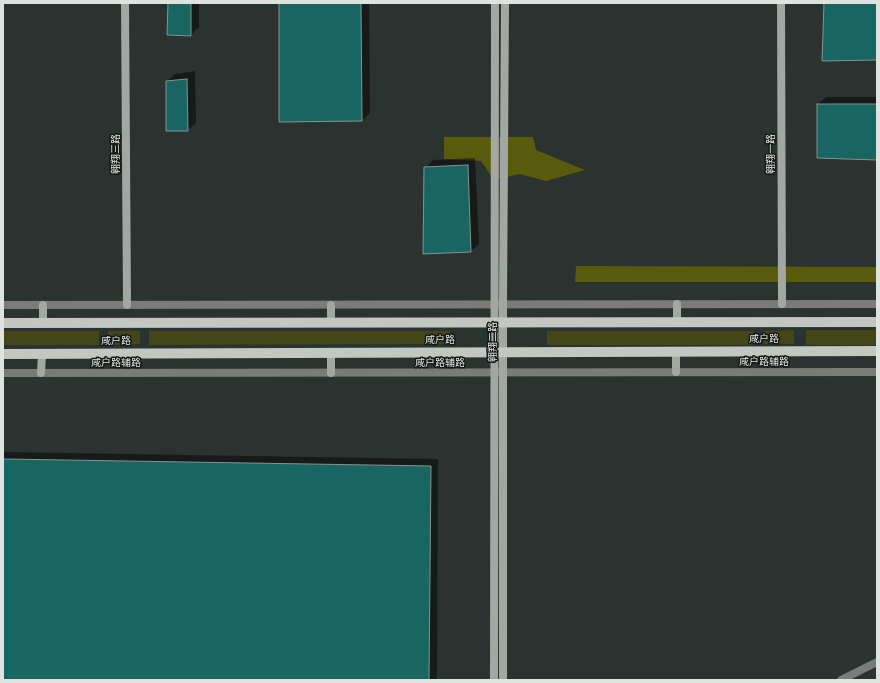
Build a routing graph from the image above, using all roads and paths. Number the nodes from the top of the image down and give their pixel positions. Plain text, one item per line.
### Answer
1 (125, 3) edge
2 (495, 3) edge
3 (504, 3) edge
4 (781, 3) edge
5 (499, 304) junction
6 (677, 304) junction
7 (782, 304) junction
8 (877, 304) edge
9 (3, 305) edge
10 (43, 305) junction
11 (127, 305) junction
12 (331, 305) junction
13 (499, 322) junction
14 (677, 322) junction
15 (877, 322) edge
16 (3, 323) edge
17 (43, 323) junction
18 (331, 323) junction
19 (877, 351) edge
20 (499, 352) junction
21 (676, 352) junction
22 (331, 353) junction
23 (3, 354) edge
24 (42, 354) junction
25 (494, 372) junction
26 (503, 372) junction
27 (676, 372) junction
28 (877, 372) edge
29 (3, 373) edge
30 (41, 373) junction
31 (331, 373) junction
32 (877, 662) edge
33 (494, 680) edge
34 (504, 680) edge
35 (840, 680) edge

1 - 11 street, 翱翔三路
2 - 5 street, 翱翔二路
3 - 5 street, 翱翔二路
4 - 7 street, 翱翔一路
5 - 6 street
5 - 12 street
5 - 13 street, 翱翔二路
6 - 7 street
6 - 14 street
7 - 8 street
9 - 10 street
10 - 11 street
10 - 17 street
11 - 12 street
12 - 18 street
13 - 14 main road, 咸户路
13 - 18 main road, 咸户路
13 - 20 street, 翱翔二路
14 - 15 main road, 咸户路
16 - 17 main road, 咸户路
17 - 18 main road, 咸户路
19 - 21 main road, 咸户路
20 - 21 main road, 咸户路
20 - 22 main road, 咸户路
20 - 25 street, 翱翔二路
20 - 26 street, 翱翔二路
21 - 27 street
22 - 24 main road, 咸户路
22 - 31 street
23 - 24 main road, 咸户路
24 - 30 street
25 - 26 street, 咸户路辅路
25 - 31 street, 咸户路辅路
25 - 33 street, 翱翔二路
26 - 27 street, 咸户路辅路
26 - 34 street, 翱翔二路
27 - 28 street, 咸户路辅路
29 - 30 street, 咸户路辅路
30 - 31 street, 咸户路辅路
32 - 35 street

